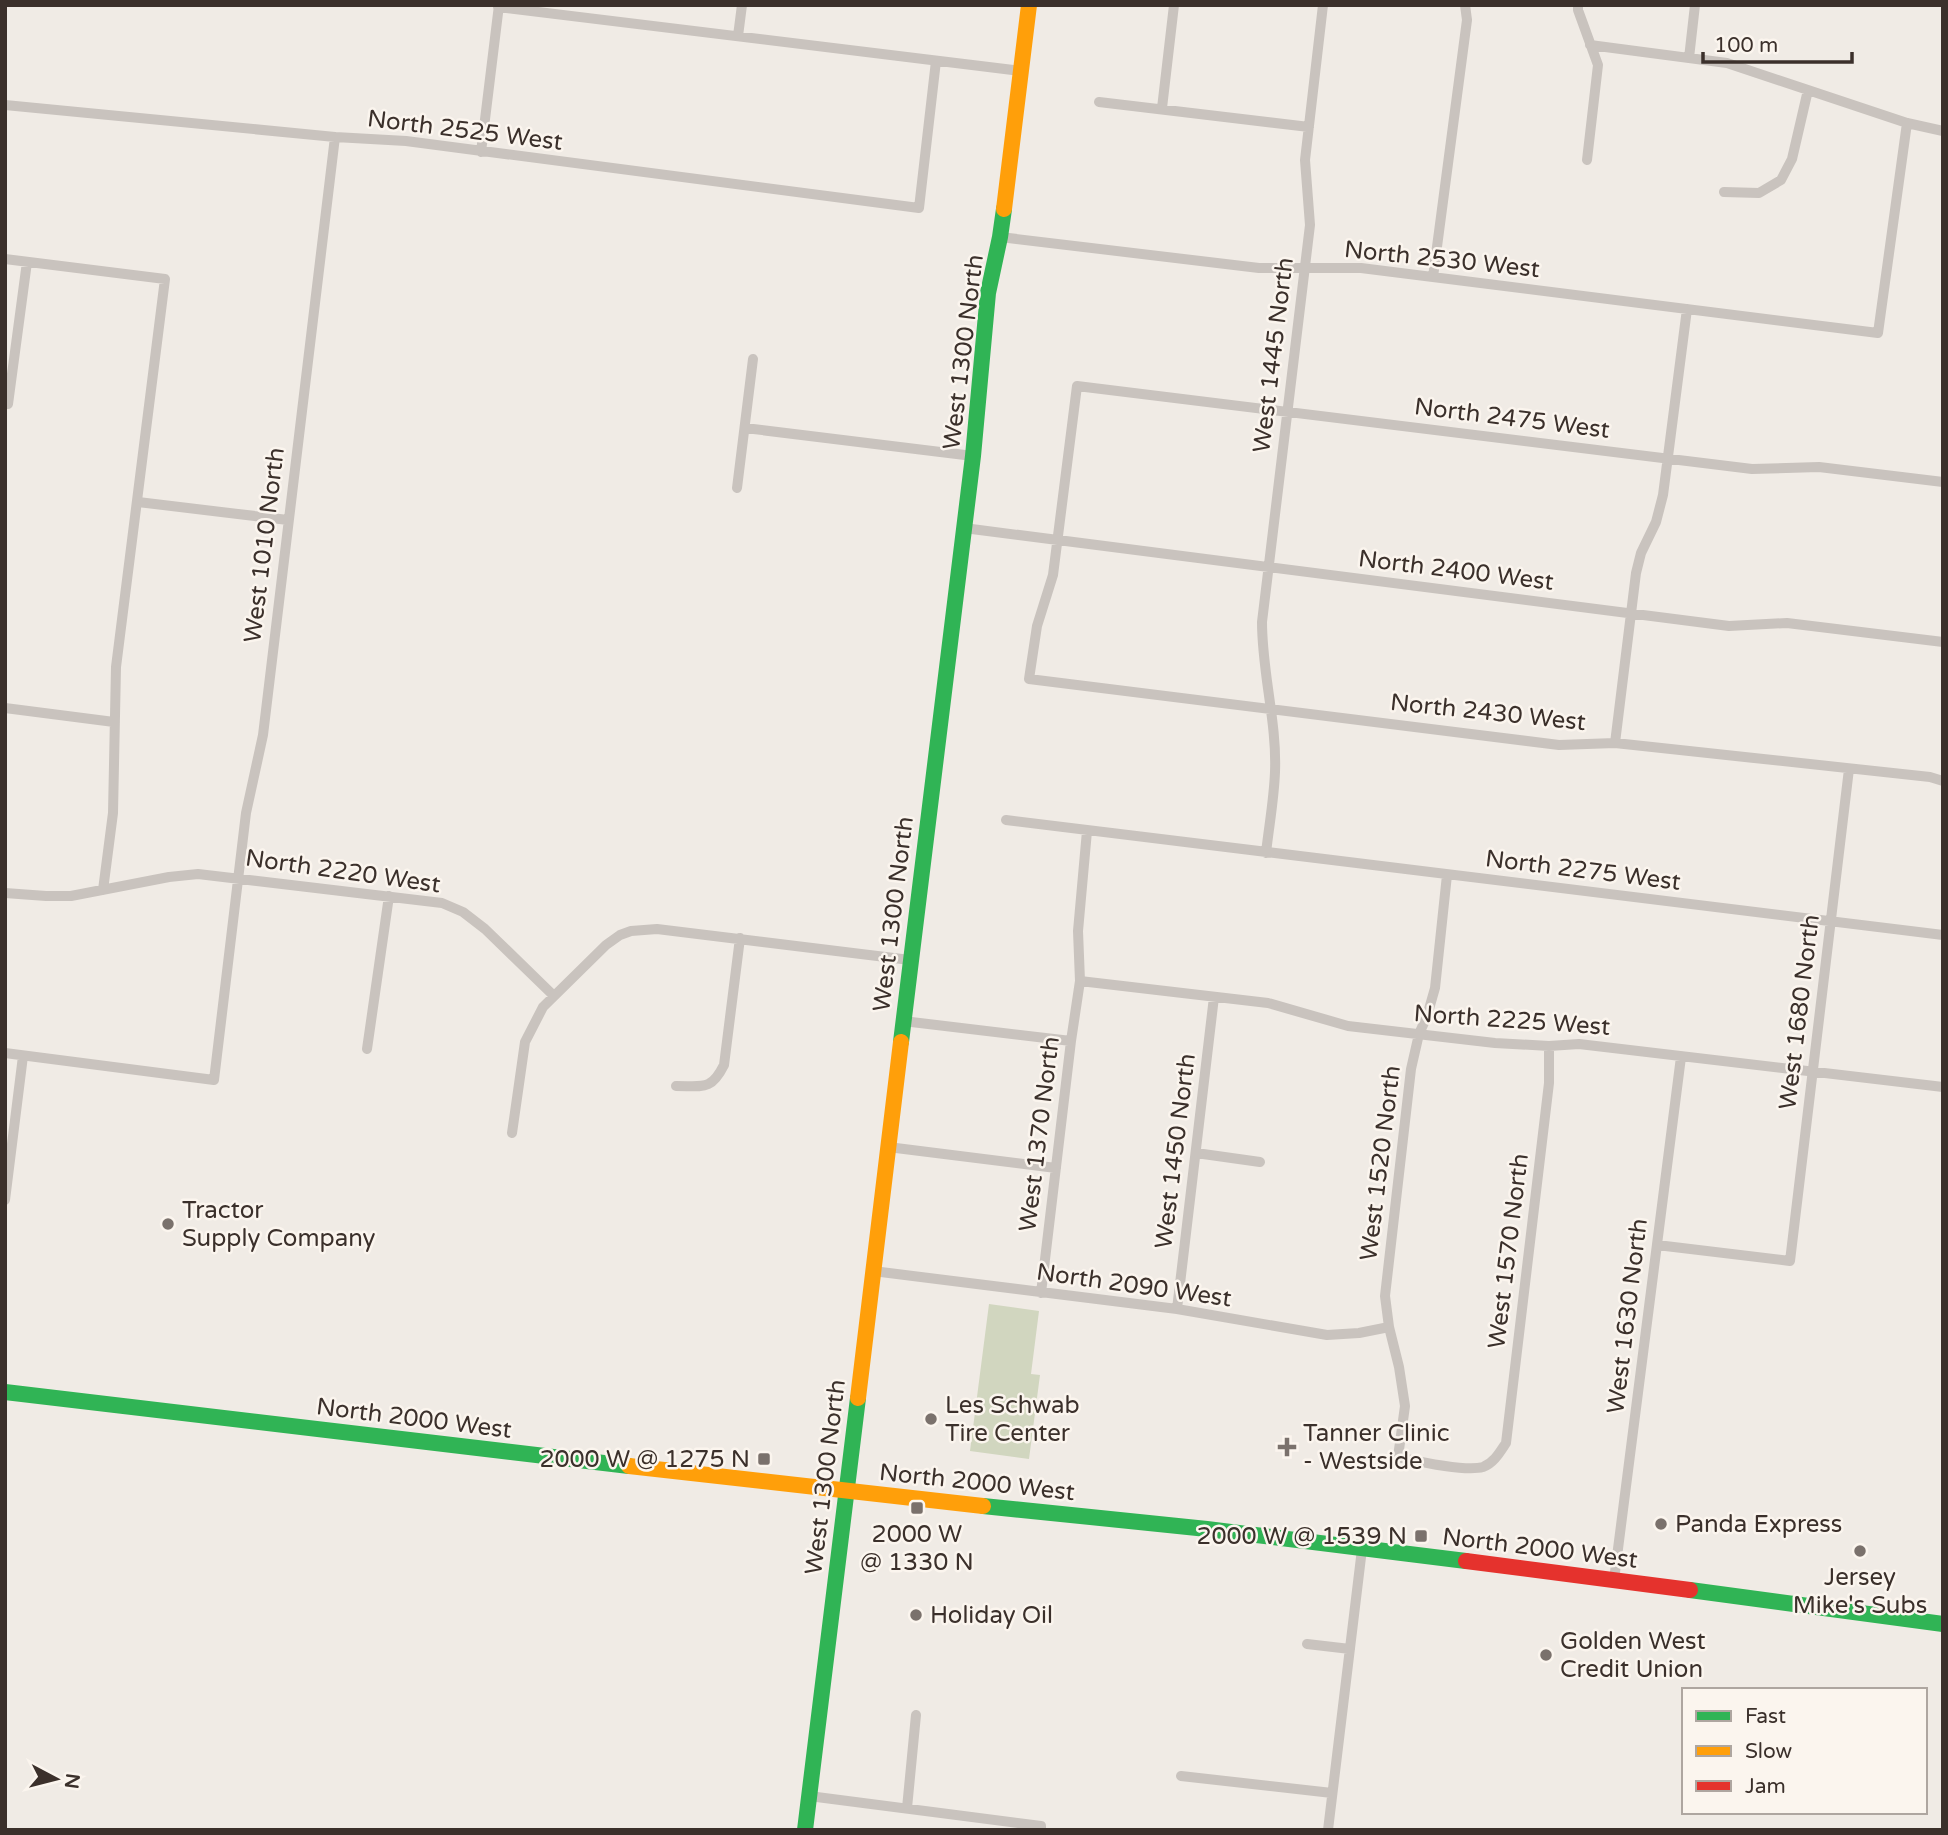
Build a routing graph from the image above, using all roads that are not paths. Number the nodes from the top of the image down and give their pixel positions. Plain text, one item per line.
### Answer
1 (742, 5) edge
2 (1029, 5) edge
3 (1174, 5) edge
4 (1323, 5) edge
5 (1465, 5) edge
6 (1578, 5) edge
7 (1695, 5) edge
8 (498, 6) edge
9 (738, 36) junction
10 (1590, 45) junction
11 (1689, 58) junction
12 (936, 61) junction
13 (1021, 71) junction
14 (1808, 90) junction
15 (1099, 102) dead end
16 (5, 105) edge
17 (1161, 108) junction
18 (1907, 123) junction
19 (1309, 127) junction
20 (1943, 131) edge
21 (335, 137) junction
22 (481, 152) junction
23 (1587, 160) dead end
24 (1724, 192) dead end
25 (1000, 237) junction
26 (5, 259) edge
27 (27, 262) junction
28 (1305, 268) junction
29 (1433, 277) junction
30 (1687, 309) junction
31 (753, 359) dead end
32 (8, 404) dead end
33 (1288, 412) junction
34 (744, 428) junction
35 (973, 456) junction
36 (1668, 458) junction
37 (1943, 482) edge
38 (737, 488) dead end
39 (138, 502) junction
40 (288, 520) junction
41 (964, 528) junction
42 (1057, 540) junction
43 (1269, 567) junction
44 (1631, 613) junction
45 (1943, 642) edge
46 (5, 708) edge
47 (1271, 709) junction
48 (114, 722) junction
49 (1615, 743) junction
50 (1849, 769) junction
51 (1943, 781) edge
52 (1006, 820) dead end
53 (1087, 831) junction
54 (1266, 852) junction
55 (1447, 874) junction
56 (238, 877) junction
57 (103, 890) junction
58 (5, 893) edge
59 (389, 897) junction
60 (1831, 921) junction
61 (1943, 935) edge
62 (740, 938) junction
63 (911, 960) junction
64 (1080, 981) junction
65 (554, 996) junction
66 (1214, 997) junction
67 (903, 1021) junction
68 (1419, 1034) junction
69 (1071, 1041) junction
70 (1549, 1046) junction
71 (367, 1049) dead end
72 (5, 1054) edge
73 (23, 1056) junction
74 (1681, 1056) junction
75 (1813, 1073) junction
76 (676, 1086) dead end
77 (1943, 1087) edge
78 (512, 1133) dead end
79 (888, 1147) junction
80 (1196, 1153) junction
81 (1260, 1162) dead end
82 (1056, 1168) junction
83 (5, 1200) edge
84 (1657, 1245) junction
85 (873, 1271) junction
86 (1041, 1293) junction
87 (1177, 1309) junction
88 (1389, 1327) junction
89 (5, 1392) edge
90 (1398, 1458) joint
91 (847, 1492) junction
92 (1362, 1549) junction
93 (1614, 1580) junction
94 (1943, 1624) edge
95 (1307, 1644) dead end
96 (1350, 1649) junction
97 (916, 1715) dead end
98 (1181, 1776) dead end
99 (1332, 1793) junction
100 (809, 1796) junction
101 (907, 1808) junction
102 (805, 1830) edge
103 (1041, 1830) edge
104 (1328, 1830) edge

1 - 9 street
2 - 13 main road, West 1300 North
3 - 17 street
4 - 19 street, West 1445 North
5 - 29 street
6 - 10 street
7 - 11 street
8 - 9 street
8 - 22 street
9 - 12 street
10 - 11 street
10 - 23 street
11 - 14 street
12 - 13 street
12 - 22 street, North 2525 West
13 - 25 main road, West 1300 North
14 - 18 street
14 - 24 street
15 - 17 street
16 - 21 street, North 2525 West
17 - 19 street
18 - 20 street
18 - 30 street, North 2530 West
19 - 28 street, West 1445 North
21 - 22 street, North 2525 West
21 - 40 street, West 1010 North
25 - 28 street, North 2530 West
25 - 35 main road, West 1300 North
26 - 27 street
27 - 32 street
27 - 39 street
28 - 29 street, North 2530 West
28 - 33 street, West 1445 North
29 - 30 street, North 2530 West
30 - 36 street
31 - 34 street
33 - 36 street, North 2475 West
33 - 42 street, North 2475 West
33 - 43 street, West 1445 North
34 - 35 street
34 - 38 street
35 - 41 main road, West 1300 North
36 - 37 street, North 2475 West
36 - 44 street
39 - 40 street
39 - 48 street
40 - 56 street, West 1010 North
41 - 42 street, North 2400 West
41 - 63 main road, West 1300 North
42 - 43 street, North 2400 West
42 - 47 street, North 2430 West
43 - 44 street, North 2400 West
43 - 47 street, West 1445 North
44 - 45 street, North 2400 West
44 - 49 street
46 - 48 street
47 - 49 street, North 2430 West
47 - 54 street, West 1445 North
48 - 57 street
49 - 50 street, North 2430 West
50 - 51 street, North 2430 West
50 - 60 street, West 1680 North
52 - 53 street, North 2275 West
53 - 54 street, North 2275 West
53 - 64 street, West 1370 North
54 - 55 street, North 2275 West
55 - 60 street, North 2275 West
55 - 68 street, West 1520 North
56 - 57 street, North 2220 West
56 - 59 street, North 2220 West
56 - 73 street, West 1010 North
57 - 58 street, North 2220 West
59 - 65 street, North 2220 West
59 - 71 street
60 - 61 street, North 2275 West
60 - 75 street, West 1680 North
62 - 63 street
62 - 65 street
62 - 76 street
63 - 67 main road, West 1300 North
64 - 66 street, North 2225 West
64 - 69 street, West 1370 North
65 - 78 street
66 - 68 street, North 2225 West
66 - 80 street, West 1450 North
67 - 69 street
67 - 79 main road, West 1300 North
68 - 70 street, North 2225 West
68 - 88 street, West 1520 North
69 - 82 street, West 1370 North
70 - 74 street, North 2225 West
70 - 90 street, West 1570 North
72 - 73 street
73 - 83 street
74 - 75 street, North 2225 West
74 - 84 street, West 1630 North
75 - 77 street, North 2225 West
75 - 84 street, West 1680 North
79 - 82 street
79 - 85 main road, West 1300 North
80 - 81 street
80 - 87 street, West 1450 North
82 - 86 street, West 1370 North
84 - 93 street, West 1630 North
85 - 86 street, North 2090 West
85 - 91 main road, West 1300 North
86 - 87 street, North 2090 West
87 - 88 street, North 2090 West
88 - 90 street, West 1520 North
89 - 91 main road, North 2000 West
91 - 92 main road, North 2000 West
91 - 100 main road, West 1300 North
92 - 93 main road, North 2000 West
92 - 96 street
93 - 94 main road, North 2000 West
95 - 96 street
96 - 99 street
97 - 101 street
98 - 99 street
99 - 104 street
100 - 101 street
100 - 102 main road, West 1300 North
101 - 103 street

